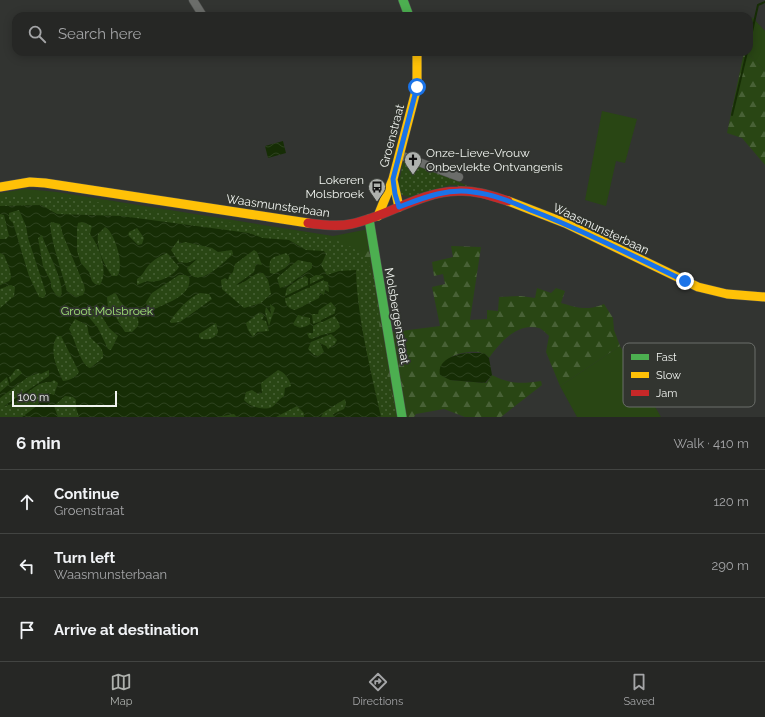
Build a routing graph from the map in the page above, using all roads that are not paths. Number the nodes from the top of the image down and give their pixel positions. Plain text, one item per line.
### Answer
1 (193, 0) edge
2 (404, 0) edge
3 (200, 12) edge
4 (408, 12) edge
5 (417, 56) edge
6 (400, 155) junction
7 (459, 177) dead end
8 (393, 179) junction
9 (0, 187) edge
10 (399, 207) junction
11 (378, 216) junction
12 (369, 219) junction
13 (765, 297) edge
14 (402, 417) edge

1 - 3 street
2 - 4 street
5 - 6 street, Groenstraat
6 - 7 street
6 - 8 street, Groenstraat
8 - 10 street, Groenstraat
8 - 11 street, Groenstraat
9 - 12 street, Waasmunsterbaan
10 - 11 street, Waasmunsterbaan
10 - 13 street, Waasmunsterbaan
11 - 12 street, Waasmunsterbaan
12 - 14 street, Molsbergenstraat

